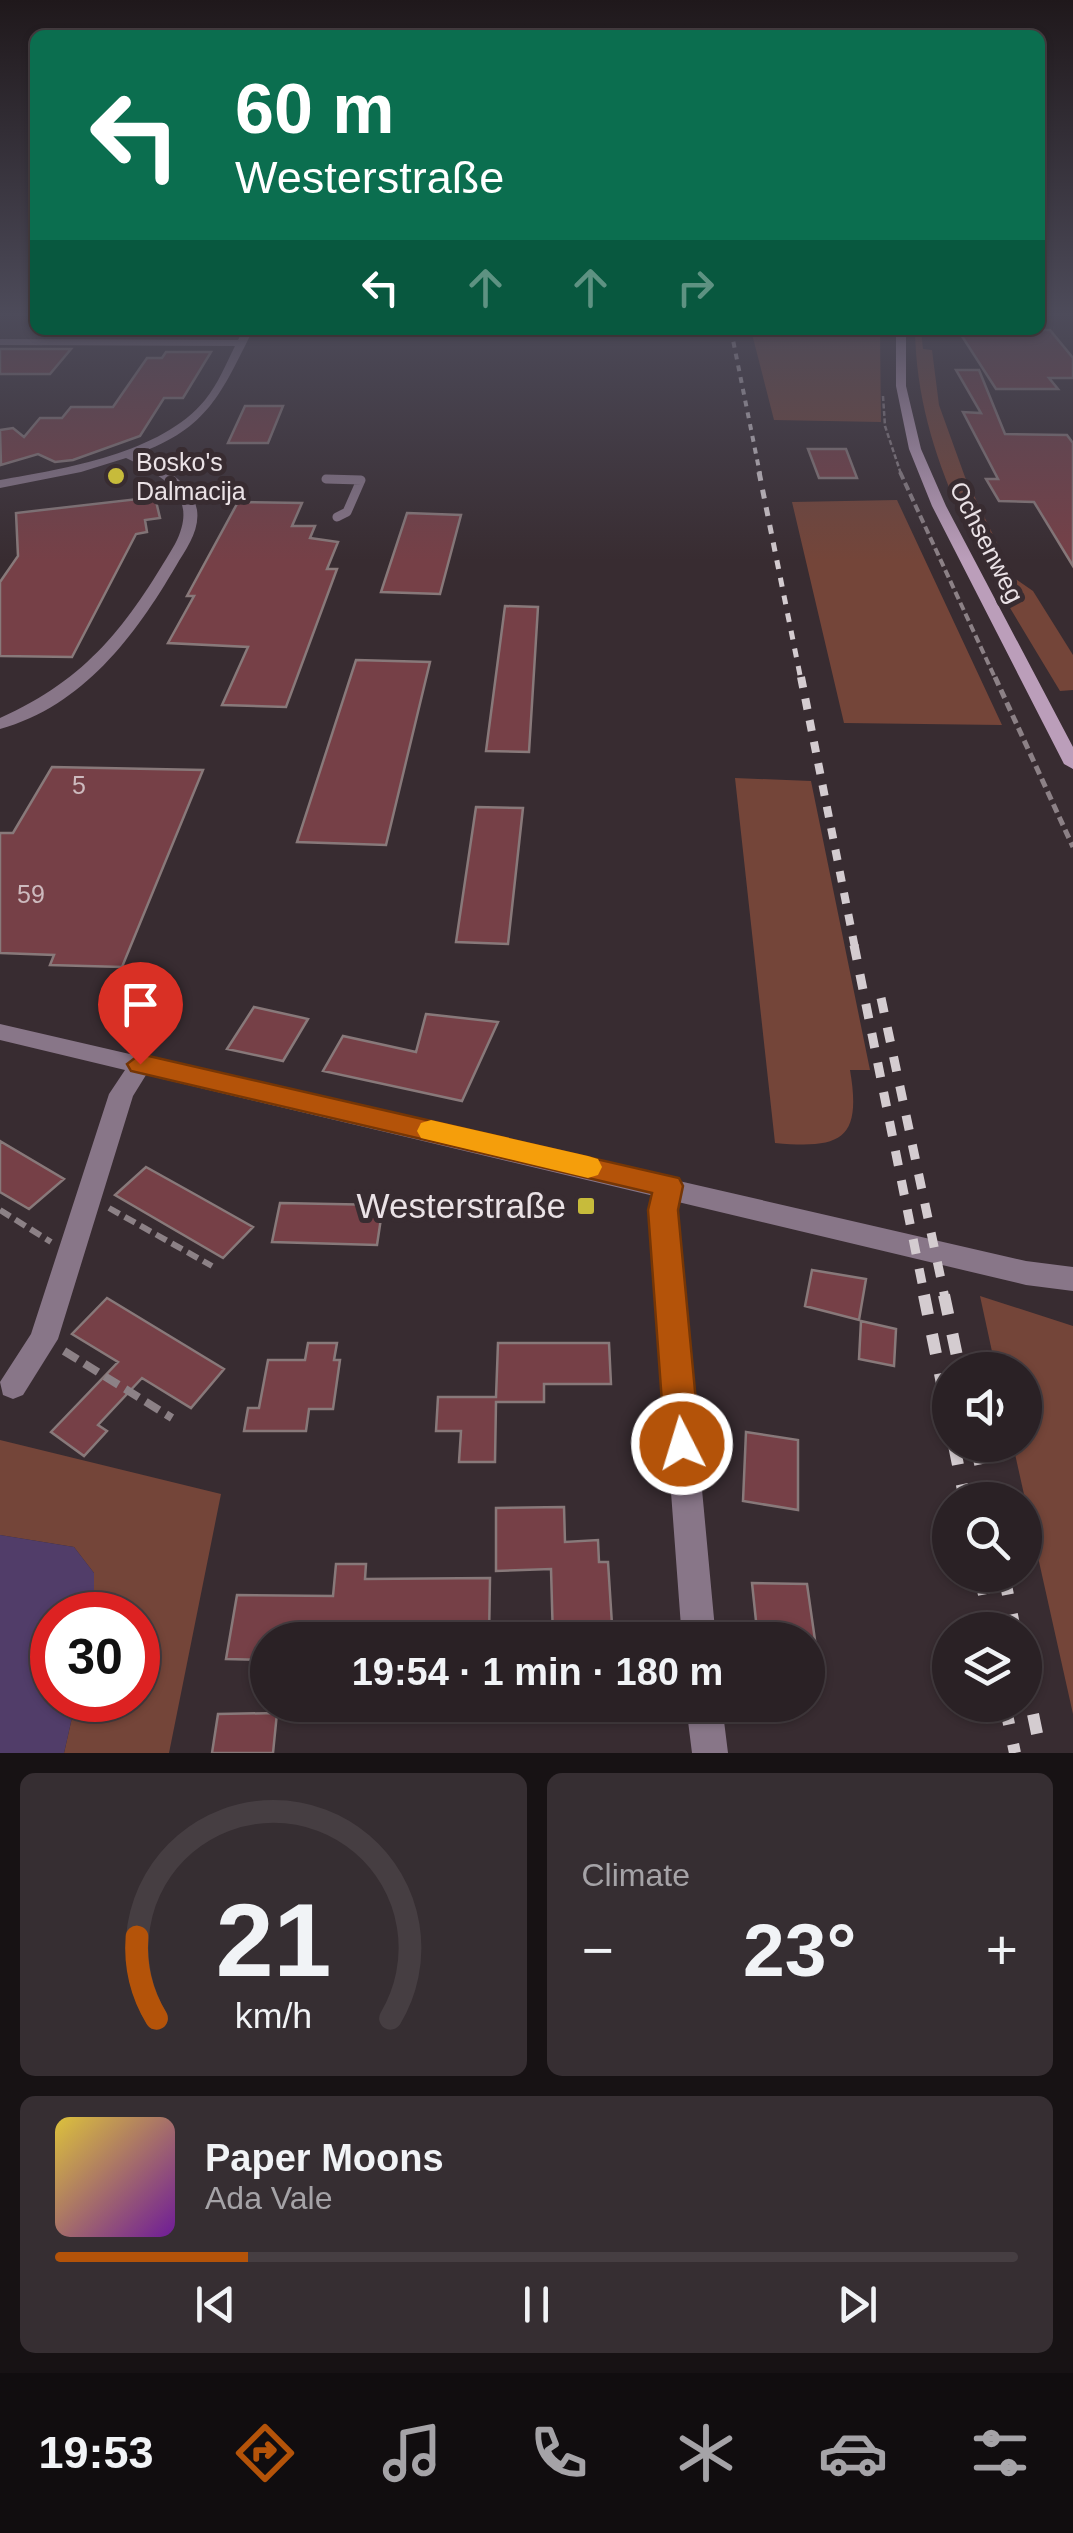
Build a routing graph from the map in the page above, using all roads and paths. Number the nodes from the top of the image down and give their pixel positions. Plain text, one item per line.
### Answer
1 (211, 398) edge
2 (904, 398) edge
3 (124, 453) junction
4 (326, 479) dead end
5 (0, 484) edge
6 (338, 517) dead end
7 (0, 724) edge
8 (1073, 764) edge
9 (0, 1032) edge
10 (140, 1064) junction
11 (669, 1186) junction
12 (87, 1202) junction
13 (0, 1210) edge
14 (73, 1248) junction
15 (212, 1266) dead end
16 (1026, 1273) junction
17 (1073, 1279) edge
18 (1073, 1293) edge
19 (44, 1339) junction
20 (13, 1386) dead end
21 (172, 1418) dead end
22 (697, 1622) edge
23 (706, 1722) edge
24 (710, 1753) edge

1 - 3 street
2 - 8 main road, Ochsenweg
3 - 5 street
3 - 7 street
4 - 6 lane
9 - 10 street
10 - 11 street
10 - 12 street
11 - 16 street
11 - 22 street
12 - 14 street
12 - 15 path
13 - 14 path
14 - 19 street
16 - 17 street
16 - 18 street
19 - 20 street
19 - 21 path
23 - 24 street

